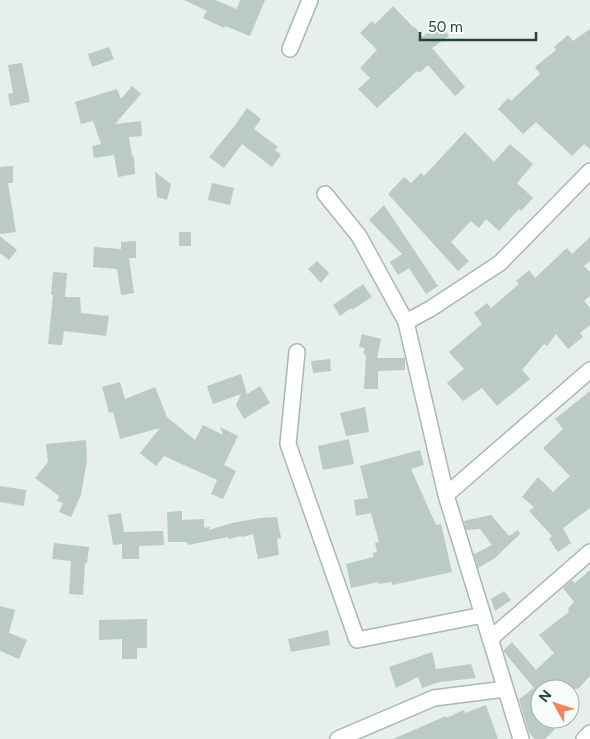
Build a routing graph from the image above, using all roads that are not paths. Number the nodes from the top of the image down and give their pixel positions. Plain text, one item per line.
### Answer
1 (310, 0) edge
2 (290, 49) dead end
3 (590, 171) edge
4 (325, 194) dead end
5 (406, 322) junction
6 (297, 352) dead end
7 (590, 370) edge
8 (446, 494) junction
9 (590, 552) edge
10 (483, 615) junction
11 (490, 639) junction
12 (505, 689) junction
13 (590, 733) edge
14 (338, 739) edge
15 (521, 739) edge
16 (584, 739) edge

1 - 2 street
3 - 5 street
4 - 5 street
5 - 8 street
6 - 10 street
7 - 8 street
8 - 10 street
9 - 11 street
10 - 11 street
11 - 12 street
12 - 14 street
12 - 15 street
13 - 16 street

